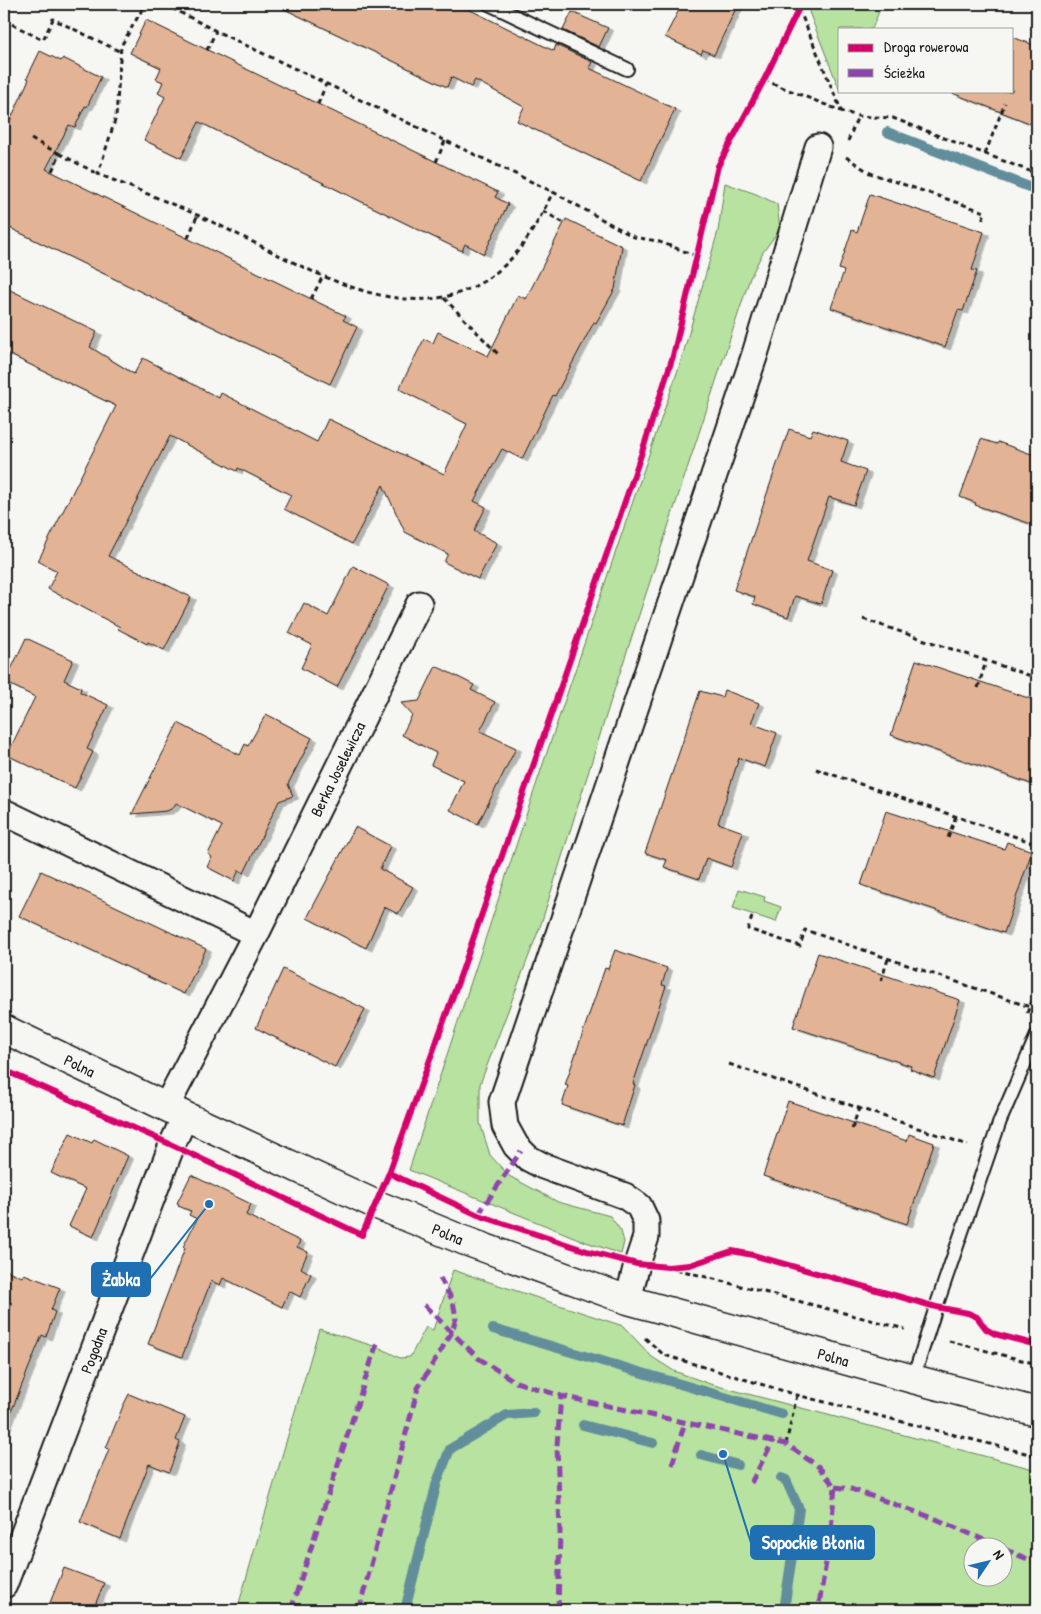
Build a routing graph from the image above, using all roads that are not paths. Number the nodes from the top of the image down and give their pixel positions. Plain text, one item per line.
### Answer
1 (489, 4) edge
2 (626, 69) dead end
3 (818, 147) dead end
4 (419, 604) dead end
5 (4, 812) edge
6 (256, 934) junction
7 (4, 1030) edge
8 (1037, 1036) edge
9 (175, 1111) junction
10 (628, 1300) junction
11 (913, 1379) junction
12 (1037, 1412) edge
13 (4, 1585) edge

1 - 2 lane
3 - 10 street
4 - 6 street, Berka Joselewicza
5 - 6 street
6 - 9 street, Berka Joselewicza
7 - 9 street, Polna
8 - 11 lane
9 - 10 street, Polna
9 - 13 street, Pogodna
10 - 11 street, Polna
11 - 12 street, Polna

